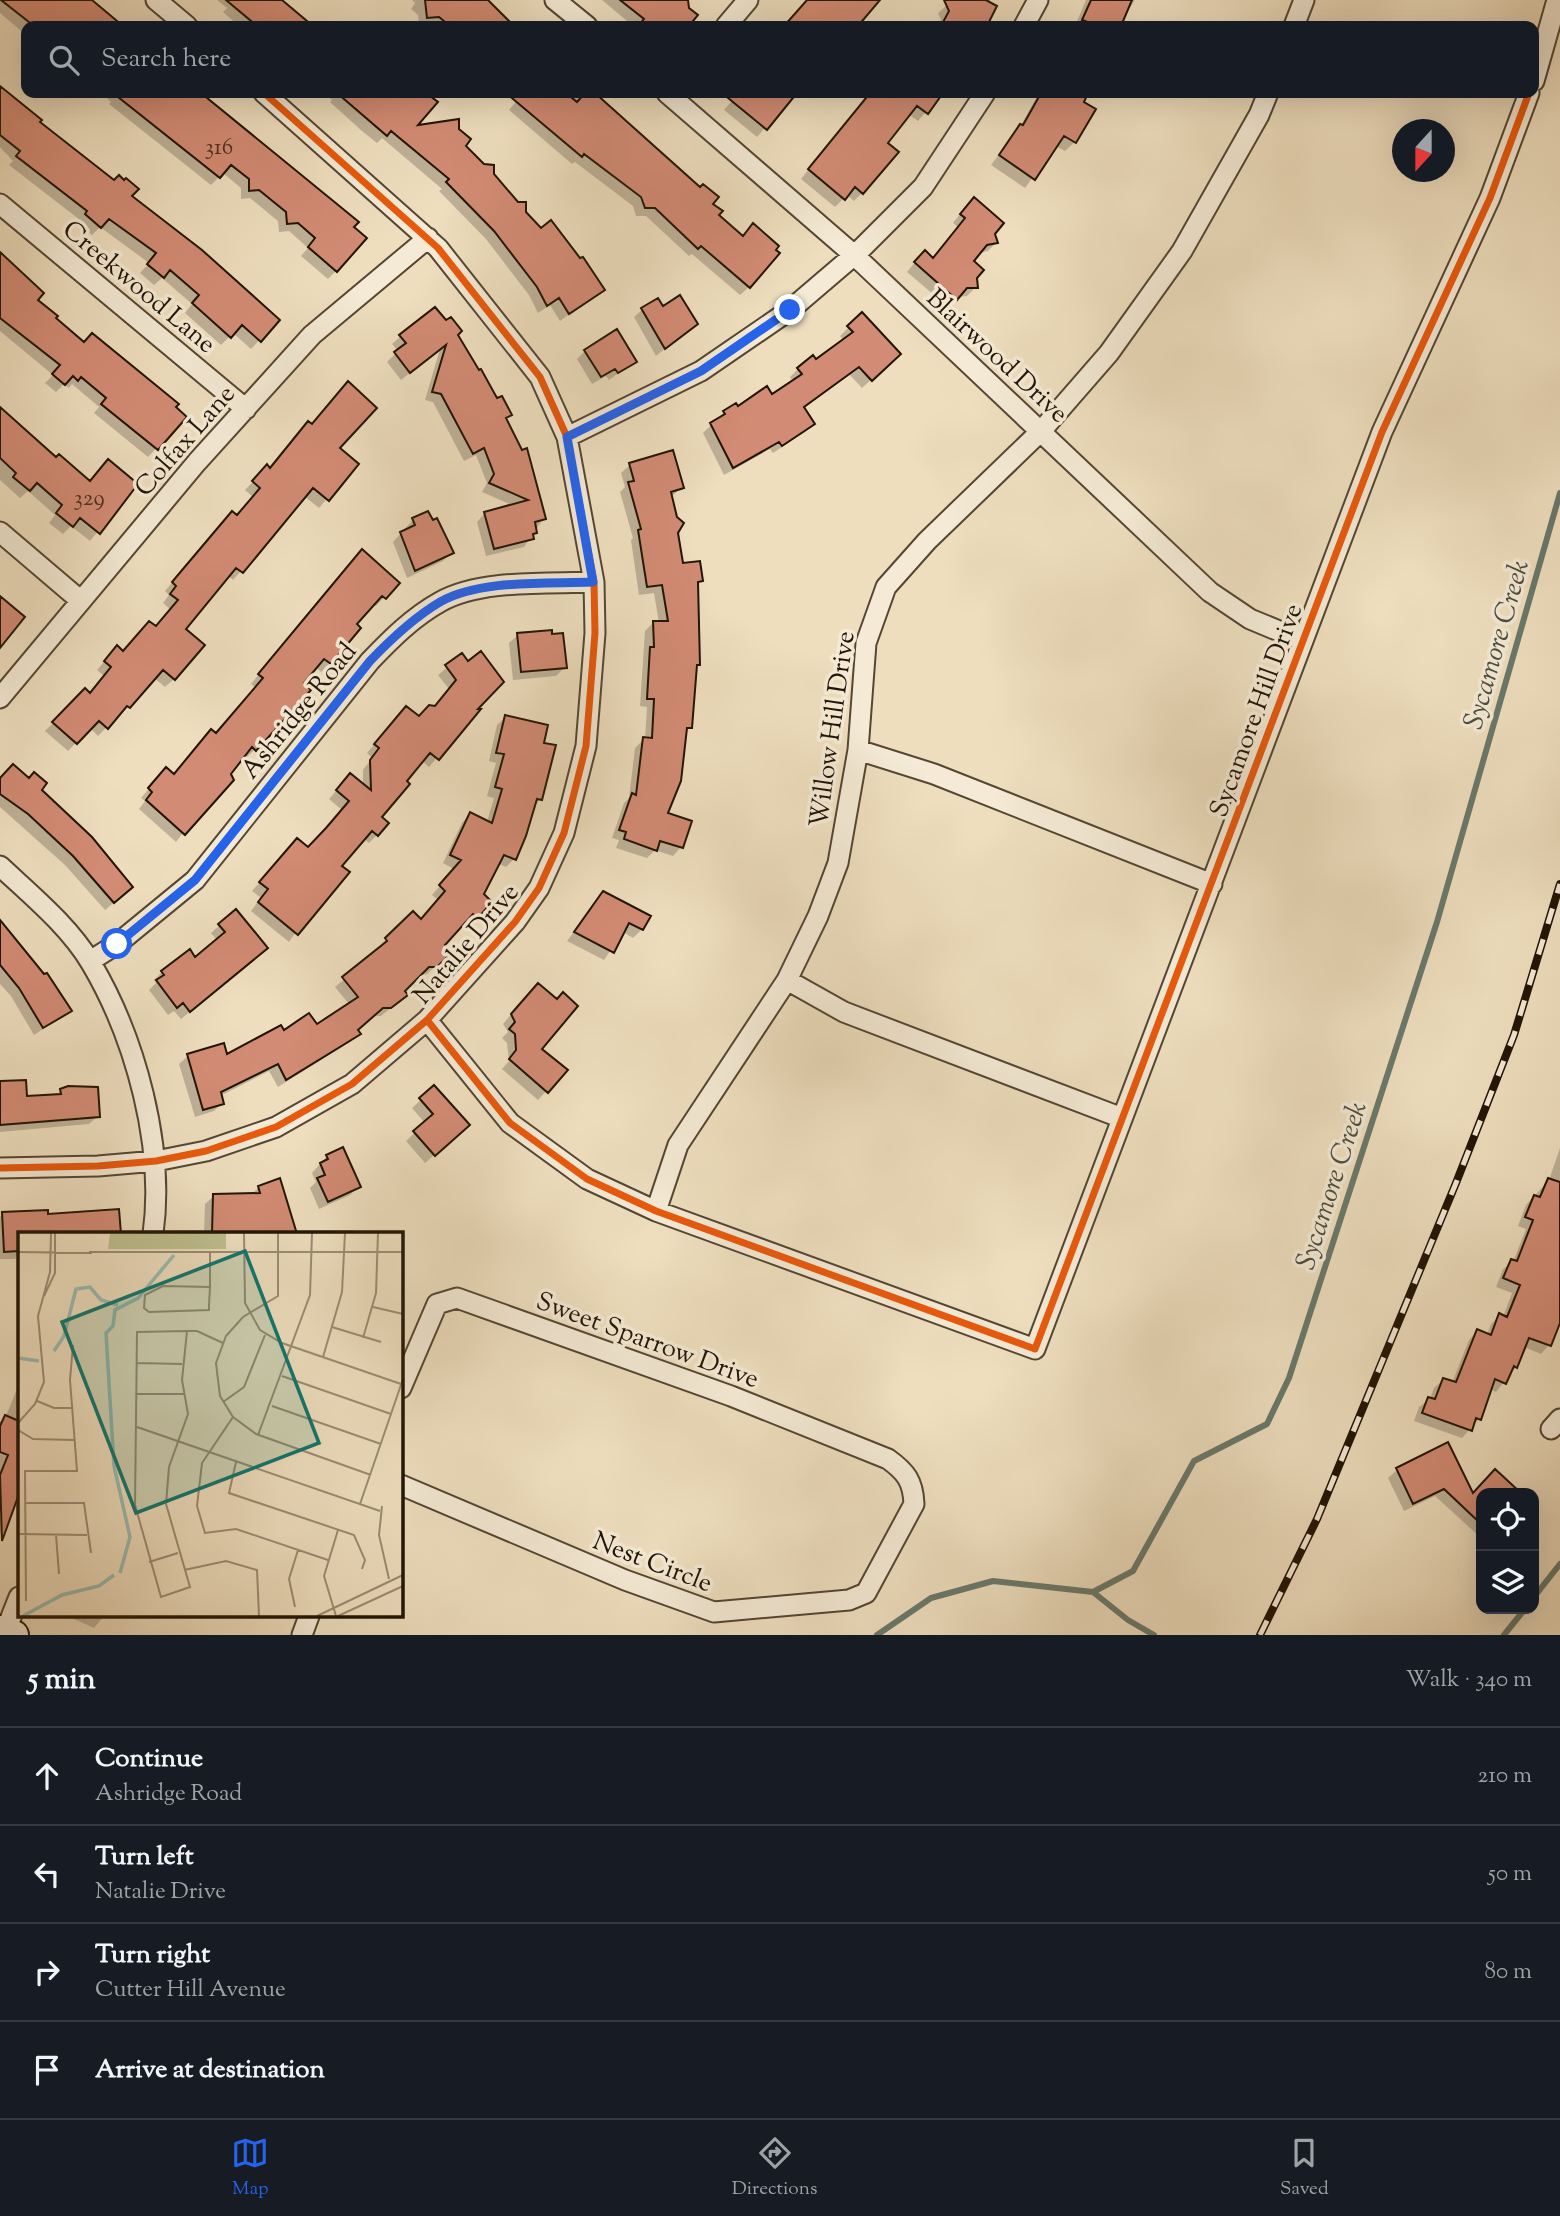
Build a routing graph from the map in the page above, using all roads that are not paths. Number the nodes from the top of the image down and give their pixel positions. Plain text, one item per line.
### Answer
1 (156, 0) edge
2 (555, 0) edge
3 (748, 0) edge
4 (1038, 0) edge
5 (1304, 0) edge
6 (1557, 0) edge
7 (181, 21) edge
8 (581, 21) edge
9 (730, 21) edge
10 (1027, 21) edge
11 (1296, 21) edge
12 (1539, 63) edge
13 (270, 98) edge
14 (674, 98) edge
15 (982, 98) edge
16 (1266, 98) edge
17 (1527, 98) edge
18 (0, 204) edge
19 (428, 238) junction
20 (854, 255) junction
21 (246, 409) junction
22 (1042, 430) junction
23 (567, 437) junction
24 (0, 532) edge
25 (593, 582) junction
26 (81, 601) junction
27 (1303, 640) junction
28 (0, 698) edge
29 (858, 750) junction
30 (0, 866) edge
31 (1212, 884) junction
32 (90, 961) junction
33 (787, 980) junction
34 (427, 1020) junction
35 (1122, 1118) junction
36 (156, 1161) junction
37 (0, 1168) edge
38 (656, 1211) junction
39 (153, 1232) edge
40 (402, 1386) edge
41 (402, 1485) edge
42 (913, 1488) joint
43 (18, 1600) edge
44 (308, 1618) edge
45 (6, 1633) edge
46 (302, 1635) edge

1 - 7 street
2 - 8 street
3 - 9 street
4 - 10 street
5 - 11 street
6 - 12 street
13 - 19 street, Natalie Drive
14 - 20 street, Blairwood Drive
15 - 20 street
16 - 22 street, Willow Hill Drive
17 - 27 street, Sycamore Hill Drive
18 - 21 street, Creekwood Lane
19 - 21 street, Colfax Lane
19 - 23 street, Natalie Drive
20 - 22 street, Blairwood Drive
20 - 23 street
21 - 26 street, Colfax Lane
22 - 27 street, Blairwood Drive
22 - 29 street, Willow Hill Drive
23 - 25 street, Natalie Drive
24 - 26 street
25 - 32 street, Ashridge Road
25 - 34 street, Natalie Drive
26 - 28 street, Colfax Lane
27 - 31 street, Sycamore Hill Drive
29 - 31 street
29 - 33 street, Willow Hill Drive
30 - 32 street
31 - 35 street, Sycamore Hill Drive
32 - 36 street
33 - 35 street
33 - 38 street, Willow Hill Drive
34 - 36 street, Natalie Drive
34 - 38 street
35 - 38 street, Sycamore Hill Drive
36 - 37 street, Natalie Drive
36 - 39 street
40 - 42 street, Sweet Sparrow Drive
41 - 42 street, Nest Circle
43 - 45 street
44 - 46 street

